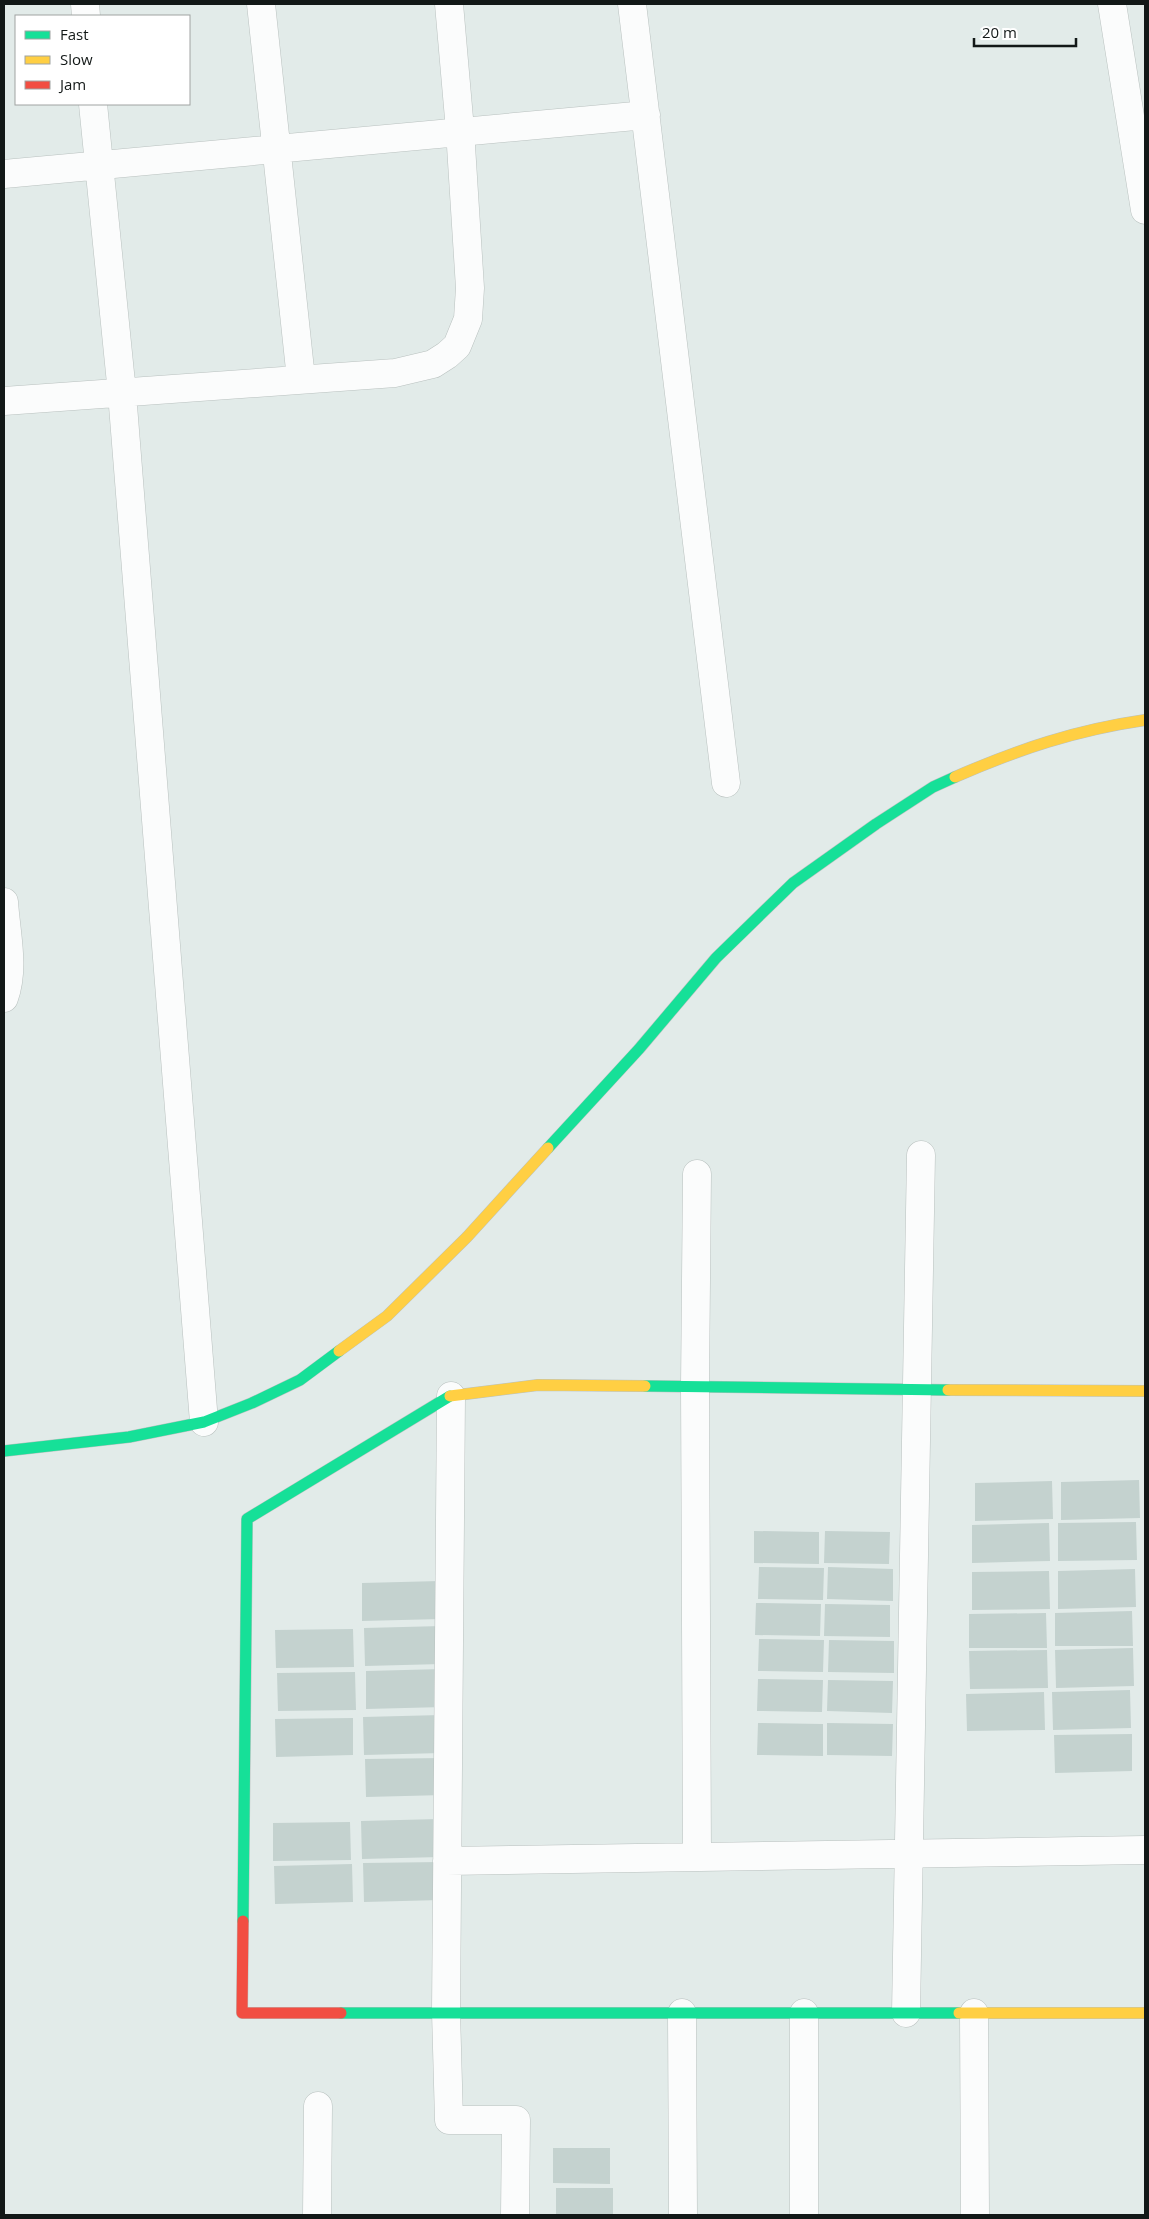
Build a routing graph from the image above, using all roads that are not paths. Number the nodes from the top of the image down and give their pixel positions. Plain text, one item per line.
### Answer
1 (261, 4) edge
2 (449, 4) edge
3 (632, 4) edge
4 (1112, 4) edge
5 (93, 105) edge
6 (646, 114) junction
7 (460, 130) junction
8 (275, 149) junction
9 (98, 166) junction
10 (4, 174) edge
11 (1145, 210) edge
12 (301, 380) junction
13 (122, 393) junction
14 (4, 401) edge
15 (1145, 720) edge
16 (726, 784) dead end
17 (4, 902) edge
18 (4, 998) edge
19 (921, 1155) dead end
20 (697, 1174) dead end
21 (695, 1386) junction
22 (918, 1390) junction
23 (1145, 1391) edge
24 (452, 1396) junction
25 (204, 1422) junction
26 (4, 1451) edge
27 (1145, 1850) edge
28 (909, 1854) junction
29 (697, 1857) junction
30 (447, 1861) junction
31 (446, 2012) junction
32 (682, 2013) junction
33 (804, 2013) junction
34 (906, 2013) junction
35 (974, 2013) junction
36 (1145, 2013) edge
37 (318, 2106) dead end
38 (317, 2215) edge
39 (515, 2215) edge
40 (683, 2215) edge
41 (804, 2215) edge
42 (975, 2215) edge

1 - 8 street
2 - 7 street
3 - 6 street
4 - 11 street
5 - 9 street
6 - 7 street
6 - 16 street
7 - 8 street
7 - 12 street
8 - 9 street
8 - 12 street
9 - 10 street
9 - 13 street
12 - 13 street
13 - 14 street
13 - 25 street
15 - 25 street
17 - 18 street
19 - 22 street
20 - 21 street
21 - 22 street
21 - 24 street
21 - 29 street
22 - 23 street
22 - 28 street
24 - 30 street
24 - 31 street
25 - 26 street
27 - 28 street
28 - 29 street
28 - 34 street
29 - 30 street
30 - 31 street
31 - 32 street
31 - 39 street
32 - 33 street
32 - 40 street
33 - 34 street
33 - 41 street
34 - 35 street
35 - 36 street
35 - 42 street
37 - 38 street

